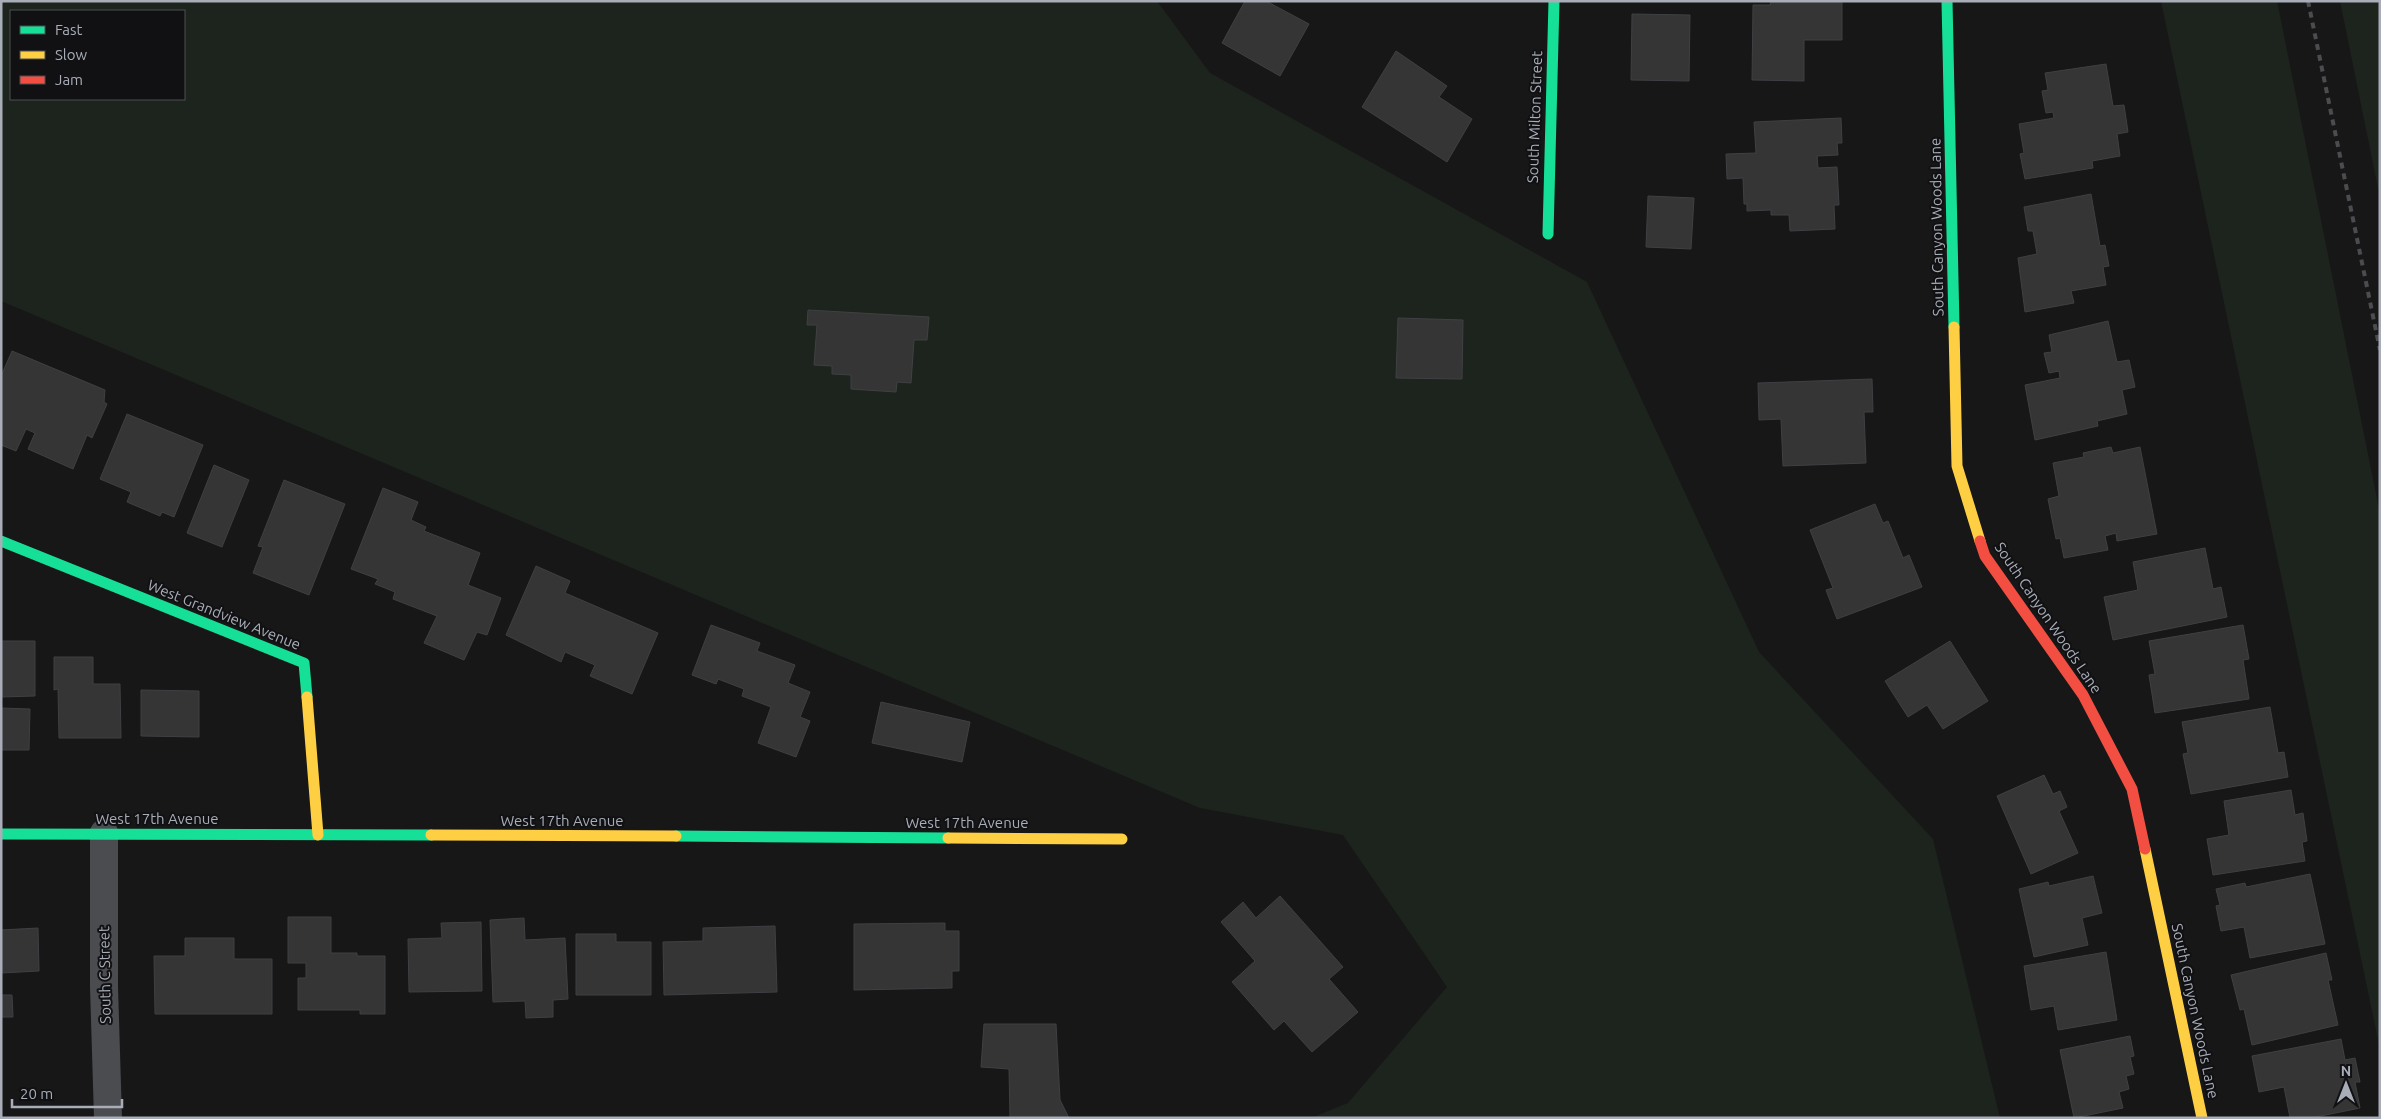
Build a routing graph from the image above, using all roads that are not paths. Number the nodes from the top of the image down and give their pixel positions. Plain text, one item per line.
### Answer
1 (1554, 1) edge
2 (1947, 1) edge
3 (1548, 234) dead end
4 (1, 541) edge
5 (104, 833) junction
6 (1, 834) edge
7 (318, 835) junction
8 (1122, 838) dead end
9 (108, 1118) edge
10 (2202, 1118) edge

1 - 3 street, South Milton Street
2 - 10 street, South Canyon Woods Lane
4 - 7 street, West Grandview Avenue
5 - 6 street, West 17th Avenue
5 - 7 street, West 17th Avenue
5 - 9 street, South C Street
7 - 8 street, West 17th Avenue

